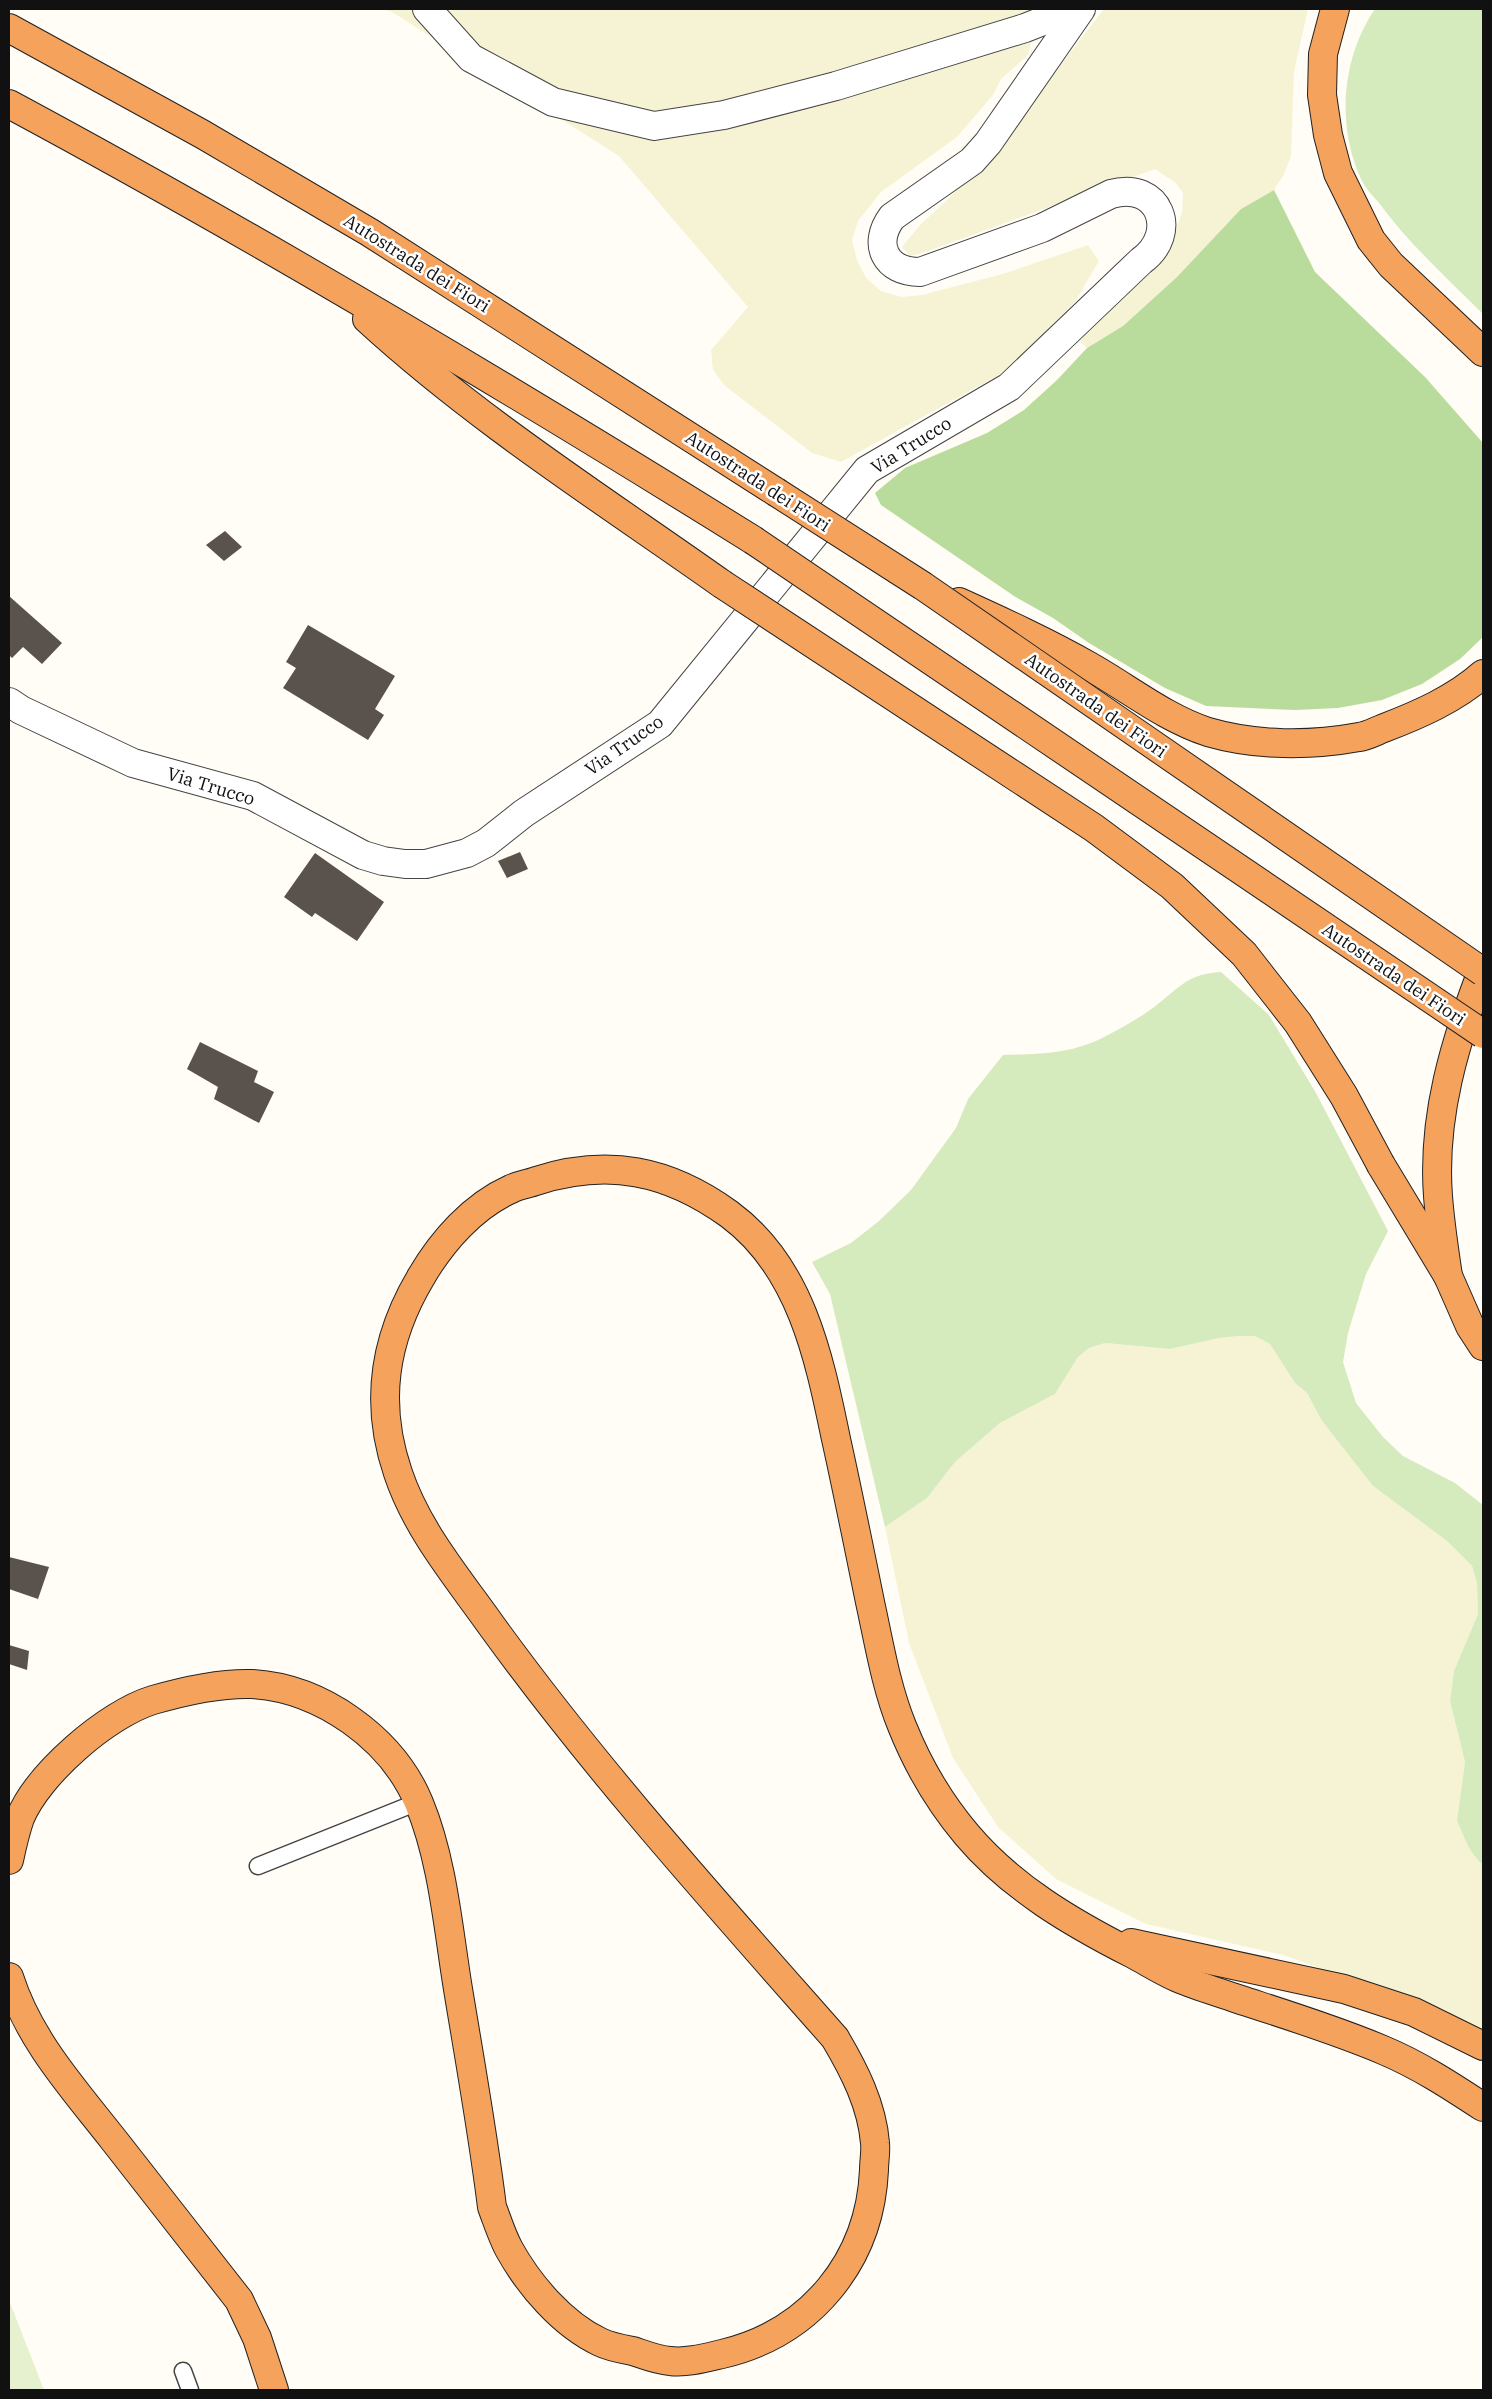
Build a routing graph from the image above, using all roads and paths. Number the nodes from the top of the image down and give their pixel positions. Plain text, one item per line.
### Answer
1 (427, 9) edge
2 (1073, 9) edge
3 (1081, 9) edge
4 (1335, 9) edge
5 (9, 28) edge
6 (9, 104) edge
7 (329, 284) junction
8 (1483, 352) edge
9 (923, 586) junction
10 (1483, 674) edge
11 (9, 702) edge
12 (1483, 970) edge
13 (1483, 1034) edge
14 (1448, 1276) junction
15 (1483, 1346) edge
16 (418, 1802) junction
17 (9, 1860) edge
18 (258, 1866) dead end
19 (1098, 1936) junction
20 (9, 1977) edge
21 (1483, 2046) edge
22 (1483, 2107) edge
23 (183, 2372) dead end
24 (190, 2390) edge
25 (274, 2390) edge

1 - 2 street
3 - 11 street, Via Trucco
4 - 8 highway
5 - 9 highway, Autostrada dei Fiori, bridge
6 - 7 highway, Autostrada dei Fiori
7 - 13 highway, Autostrada dei Fiori, bridge
7 - 14 highway, bridge
9 - 10 highway, bridge
9 - 12 highway, Autostrada dei Fiori, bridge
12 - 14 highway
14 - 15 highway
16 - 17 highway
16 - 18 lane
16 - 19 highway
19 - 21 highway
19 - 22 highway
20 - 25 highway
23 - 24 lane

